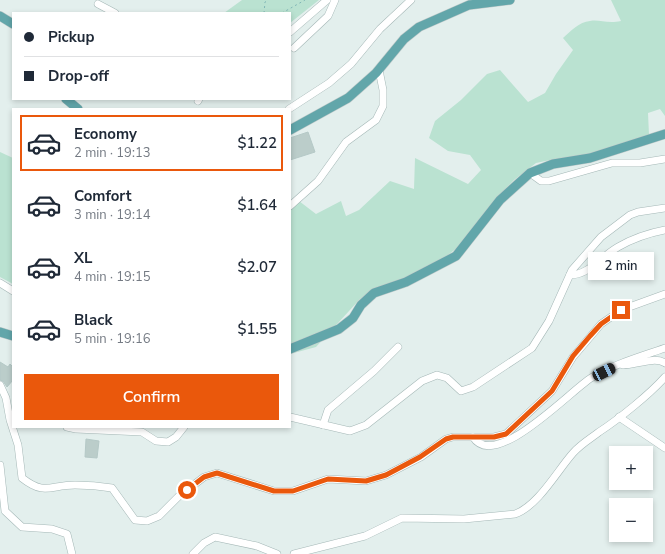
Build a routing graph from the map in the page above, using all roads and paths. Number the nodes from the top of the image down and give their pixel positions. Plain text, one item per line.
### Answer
1 (268, 0) edge
2 (305, 0) edge
3 (327, 0) edge
4 (335, 0) edge
5 (411, 0) edge
6 (510, 0) edge
7 (98, 4) dead end
8 (113, 12) edge
9 (264, 12) edge
10 (284, 12) edge
11 (0, 16) edge
12 (12, 23) edge
13 (291, 31) edge
14 (294, 48) dead end
15 (379, 70) junction
16 (67, 100) edge
17 (77, 108) edge
18 (291, 108) edge
19 (291, 129) edge
20 (665, 134) edge
21 (665, 159) edge
22 (530, 173) junction
23 (291, 205) edge
24 (665, 208) edge
25 (665, 230) edge
26 (570, 275) junction
27 (0, 283) edge
28 (12, 291) edge
29 (665, 294) edge
30 (1, 332) edge
31 (12, 336) edge
32 (12, 341) edge
33 (398, 347) dead end
34 (665, 348) edge
35 (291, 349) edge
36 (665, 363) edge
37 (617, 365) junction
38 (665, 377) edge
39 (0, 385) edge
40 (291, 417) edge
41 (619, 417) junction
42 (323, 425) junction
43 (12, 426) edge
44 (13, 428) edge
45 (72, 428) edge
46 (183, 428) edge
47 (473, 437) junction
48 (665, 448) edge
49 (0, 465) edge
50 (71, 550) edge
51 (66, 554) edge
52 (193, 554) edge
53 (276, 554) edge
54 (294, 554) edge

1 - 9 path
2 - 10 path
3 - 13 street
4 - 14 street
5 - 18 street
6 - 15 main road
7 - 8 street
11 - 12 main road
15 - 19 main road
15 - 23 street
16 - 17 main road
20 - 22 main road
21 - 22 street
22 - 35 main road
24 - 26 street
25 - 26 street
26 - 42 street
27 - 28 street
29 - 47 street
30 - 31 main road
30 - 32 street
33 - 42 street
34 - 37 street
36 - 37 street
37 - 47 street
38 - 41 street
39 - 43 street
40 - 42 street
41 - 48 street
41 - 54 street
44 - 47 street
45 - 46 street
49 - 50 street
50 - 51 street
52 - 53 street

